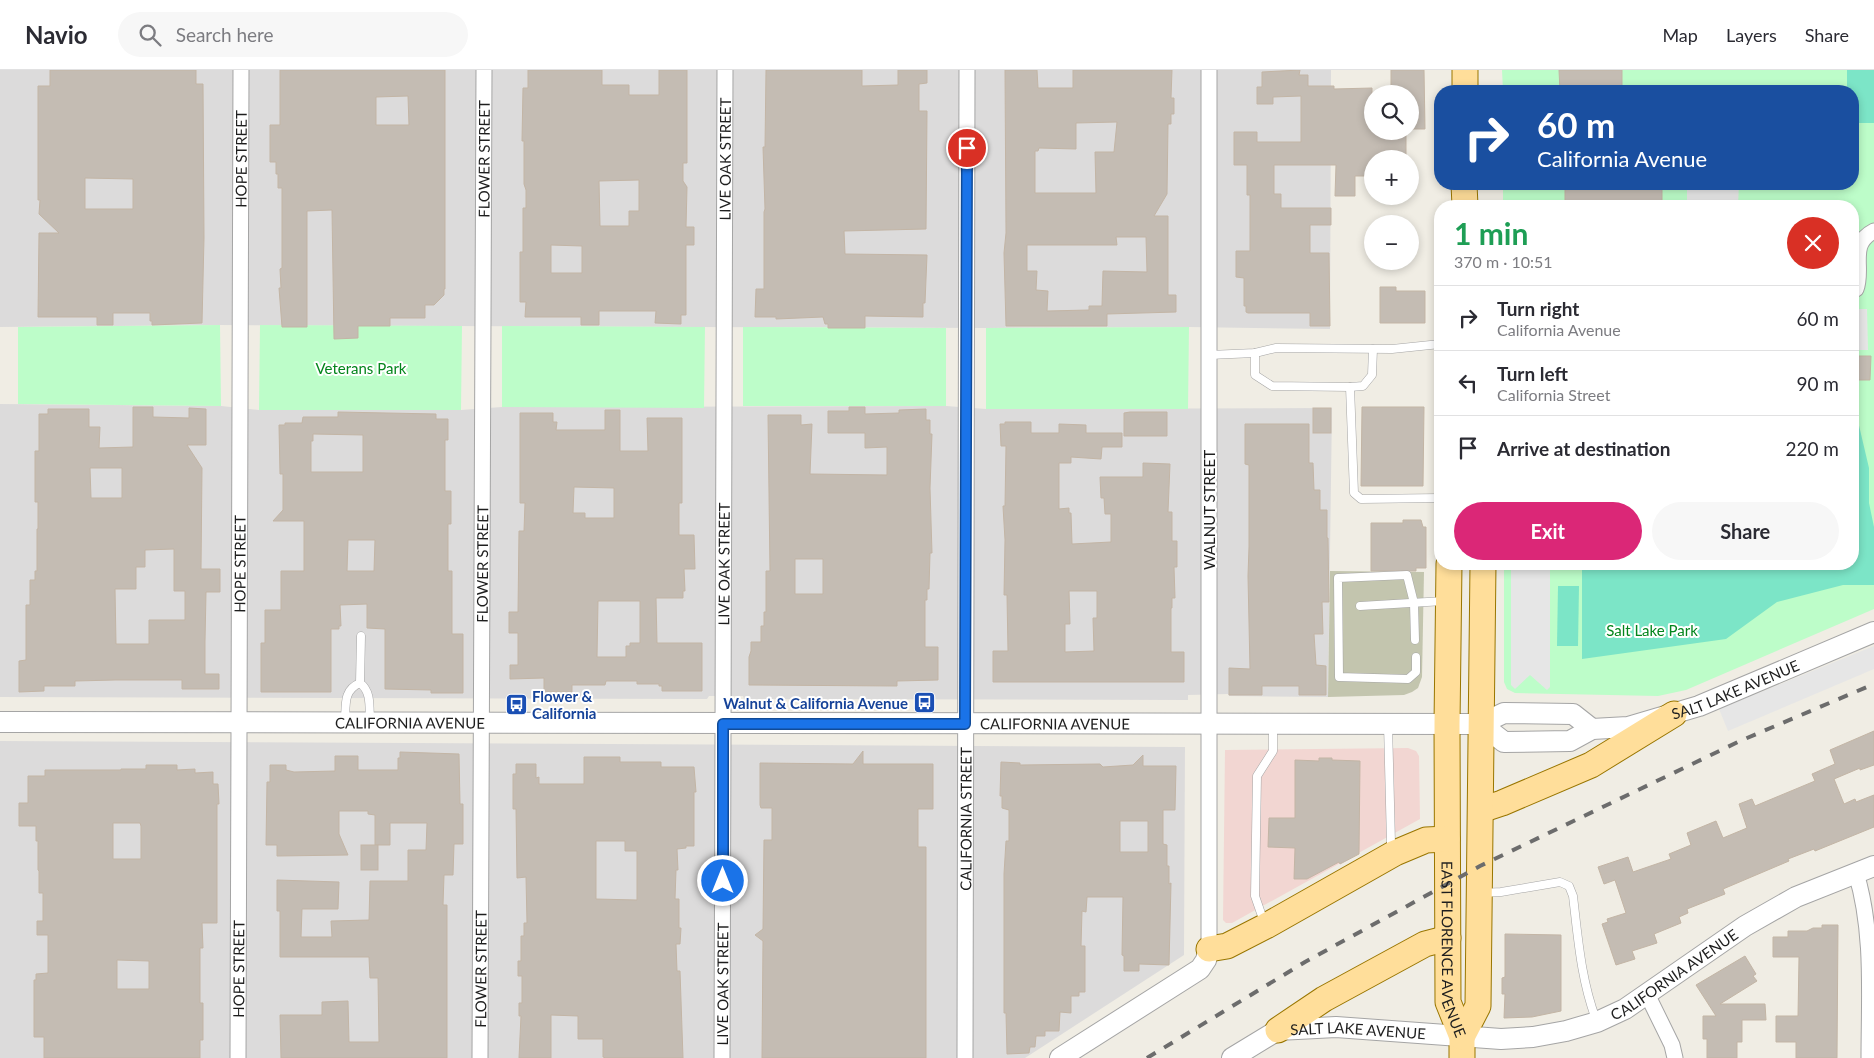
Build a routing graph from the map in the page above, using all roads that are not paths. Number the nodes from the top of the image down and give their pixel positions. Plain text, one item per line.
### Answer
1 (241, 70) edge
2 (484, 70) edge
3 (725, 70) edge
4 (967, 70) edge
5 (1209, 70) edge
6 (1465, 70) edge
7 (1465, 85) edge
8 (1874, 231) edge
9 (1859, 250) edge
10 (1434, 345) edge
11 (1373, 349) junction
12 (1255, 353) junction
13 (1209, 355) junction
14 (1350, 387) junction
15 (1434, 498) edge
16 (1449, 570) edge
17 (1482, 570) edge
18 (1449, 601) junction
19 (1414, 603) junction
20 (1360, 606) dead end
21 (1874, 632) edge
22 (361, 636) dead end
23 (1415, 640) dead end
24 (1416, 657) dead end
25 (360, 683) junction
26 (1674, 714) junction
27 (0, 722) edge
28 (239, 722) junction
29 (345, 722) junction
30 (370, 723) junction
31 (481, 723) junction
32 (723, 724) junction
33 (965, 724) junction
34 (1209, 724) junction
35 (1273, 724) junction
36 (1388, 724) junction
37 (1447, 724) junction
38 (1481, 724) junction
39 (1592, 728) junction
40 (1481, 810) junction
41 (1447, 839) junction
42 (1395, 853) junction
43 (1865, 870) edge
44 (1479, 893) junction
45 (1266, 926) junction
46 (1448, 938) junction
47 (1209, 950) junction
48 (1647, 994) junction
49 (1597, 1022) junction
50 (1278, 1030) junction
51 (1462, 1047) edge
52 (238, 1058) edge
53 (480, 1058) edge
54 (722, 1058) edge
55 (965, 1058) edge
56 (1060, 1058) edge
57 (1232, 1058) edge
58 (1675, 1058) edge
59 (1869, 1058) edge

1 - 28 street, HOPE STREET
2 - 31 street, FLOWER STREET
3 - 32 street, LIVE OAK STREET
4 - 33 street, CALIFORNIA STREET
5 - 13 street, WALNUT STREET
6 - 7 main road
8 - 9 street
10 - 11 lane
11 - 12 lane
11 - 14 lane
12 - 13 lane
12 - 14 lane
13 - 34 street, WALNUT STREET
14 - 15 lane
16 - 18 main road, EAST FLORENCE AVENUE
17 - 38 main road, EAST FLORENCE AVENUE
18 - 19 lane
18 - 37 main road, EAST FLORENCE AVENUE
19 - 20 lane
19 - 23 lane
19 - 24 lane
21 - 26 street, SALT LAKE AVENUE
22 - 25 lane
25 - 29 lane
25 - 30 lane
26 - 39 street, SALT LAKE AVENUE
26 - 40 main road
27 - 28 street, CALIFORNIA AVENUE
28 - 29 street, CALIFORNIA AVENUE
28 - 52 street, HOPE STREET
29 - 30 street, CALIFORNIA AVENUE
30 - 31 street, CALIFORNIA AVENUE
31 - 32 street, CALIFORNIA AVENUE
31 - 53 street, FLOWER STREET
32 - 33 street, CALIFORNIA AVENUE
32 - 54 street, LIVE OAK STREET
33 - 34 street, CALIFORNIA AVENUE
33 - 55 street, CALIFORNIA STREET
34 - 35 street, CALIFORNIA AVENUE
34 - 47 street, WALNUT STREET
35 - 36 street, CALIFORNIA AVENUE
35 - 45 lane
36 - 37 street, CALIFORNIA AVENUE
36 - 42 lane
37 - 38 street, CALIFORNIA AVENUE
37 - 41 main road, EAST FLORENCE AVENUE
38 - 39 street
38 - 39 street, SALT LAKE AVENUE
38 - 40 main road, EAST FLORENCE AVENUE
40 - 44 main road, EAST FLORENCE AVENUE
41 - 42 main road
41 - 46 main road, EAST FLORENCE AVENUE
42 - 45 main road
43 - 48 street, CALIFORNIA AVENUE
43 - 59 street
44 - 49 lane
44 - 51 main road, EAST FLORENCE AVENUE
45 - 47 main road
46 - 50 main road
46 - 51 main road, EAST FLORENCE AVENUE
47 - 56 street
48 - 49 street, CALIFORNIA AVENUE
48 - 58 street
49 - 51 street, CALIFORNIA AVENUE
50 - 51 street, SALT LAKE AVENUE
50 - 57 street, SALT LAKE AVENUE

